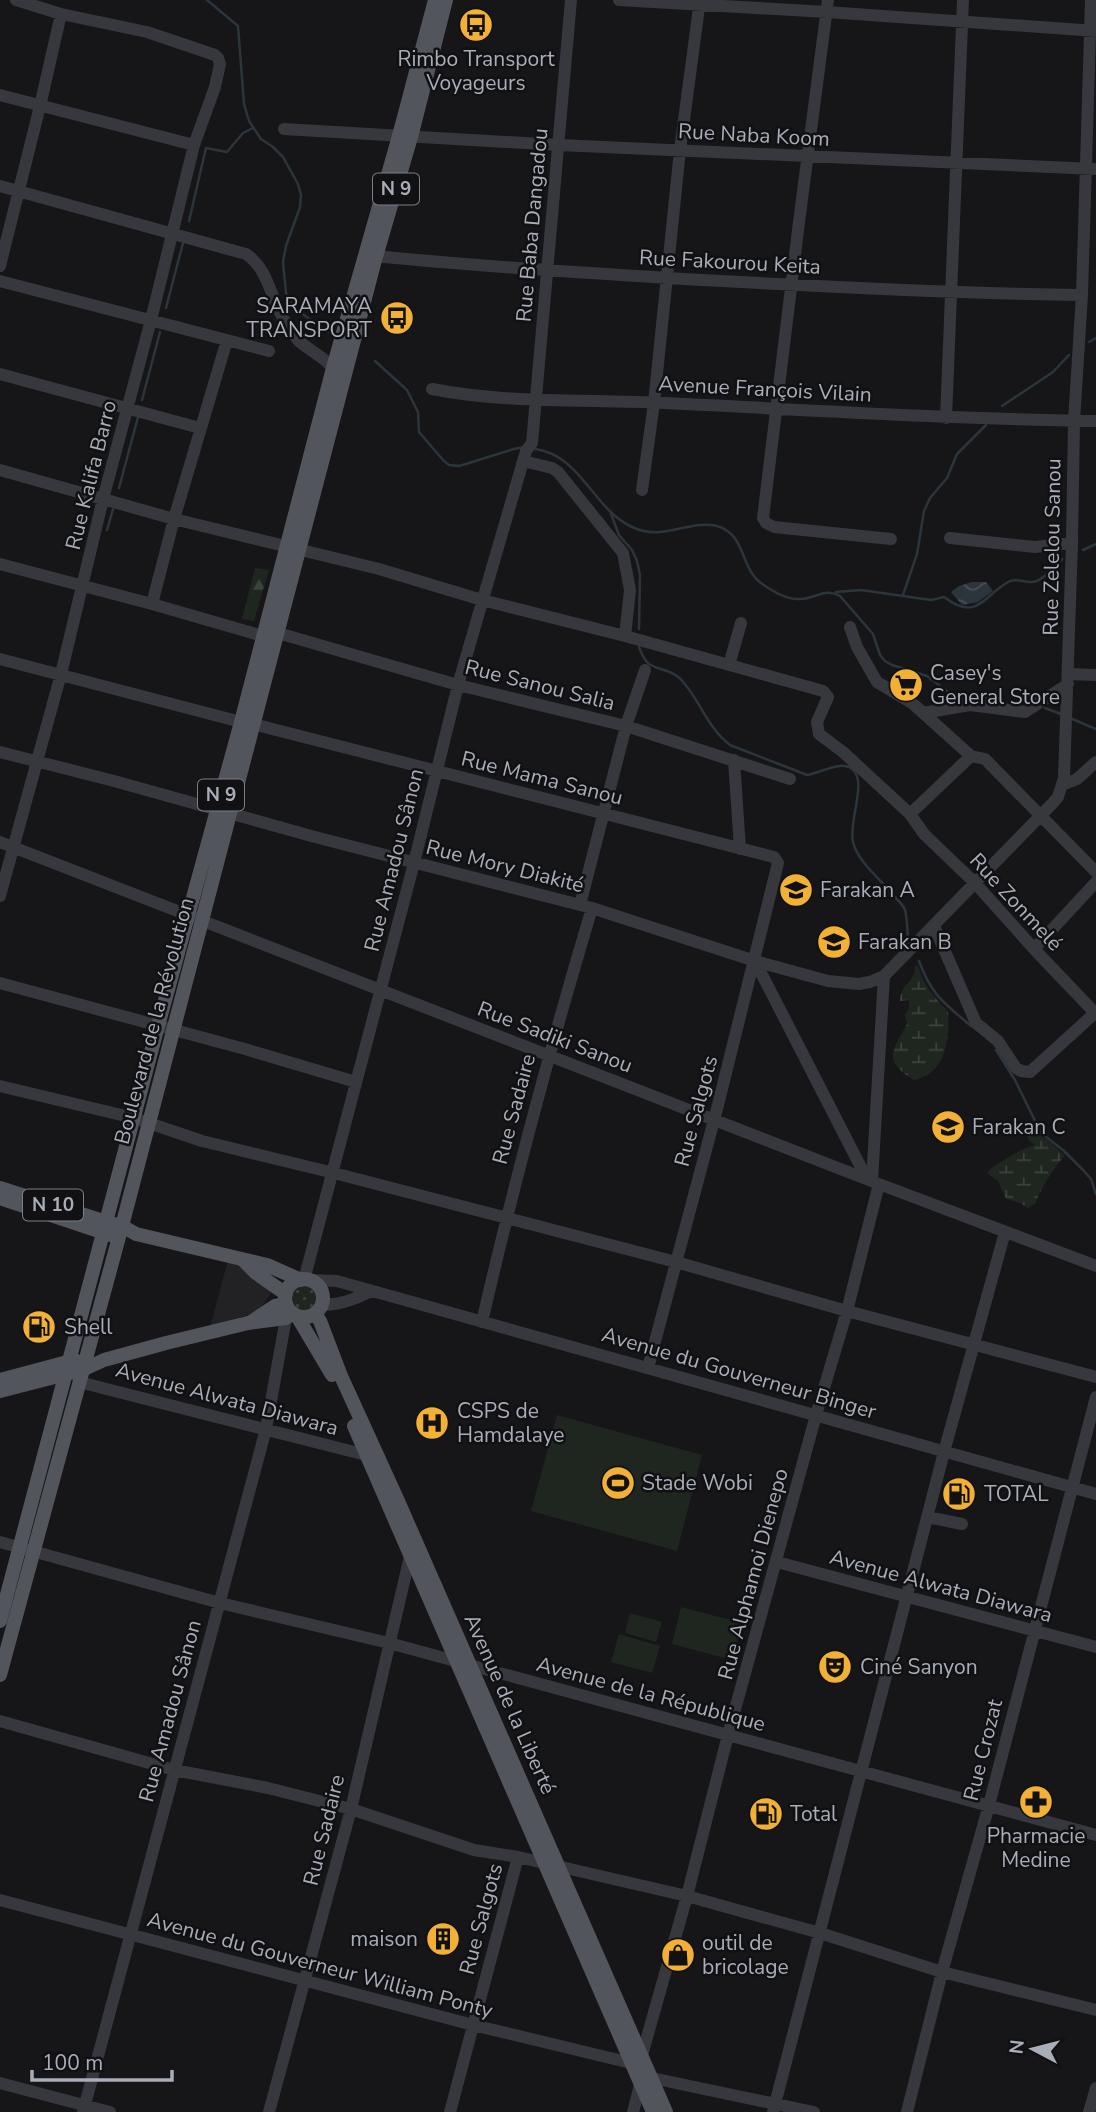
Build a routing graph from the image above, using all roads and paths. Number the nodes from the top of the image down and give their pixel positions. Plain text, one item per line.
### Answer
1 (16, 0) edge
2 (435, 0) edge
3 (446, 0) edge
4 (571, 0) edge
5 (618, 0) edge
6 (963, 0) edge
7 (1091, 0) edge
8 (700, 2) edge
9 (828, 6) edge
10 (57, 9) edge
11 (962, 21) junction
12 (1093, 31) edge
13 (0, 95) edge
14 (40, 106) junction
15 (284, 129) dead end
16 (405, 136) junction
17 (194, 145) junction
18 (559, 145) junction
19 (680, 150) junction
20 (807, 156) junction
21 (956, 164) junction
22 (1091, 169) edge
23 (0, 186) edge
24 (18, 190) junction
25 (173, 233) junction
26 (376, 256) junction
27 (0, 266) edge
28 (547, 270) junction
29 (668, 278) junction
30 (0, 281) edge
31 (791, 285) junction
32 (952, 293) junction
33 (1082, 295) junction
34 (151, 320) junction
35 (226, 340) junction
36 (270, 351) dead end
37 (339, 372) junction
38 (0, 374) edge
39 (432, 389) dead end
40 (536, 398) junction
41 (654, 403) junction
42 (128, 408) junction
43 (777, 409) junction
44 (946, 418) junction
45 (1074, 421) junction
46 (1096, 421) edge
47 (200, 428) junction
48 (527, 452) junction
49 (0, 470) edge
50 (642, 490) dead end
51 (103, 499) junction
52 (174, 519) junction
53 (950, 538) dead end
54 (891, 539) dead end
55 (1072, 542) junction
56 (293, 549) junction
57 (0, 564) edge
58 (83, 587) junction
59 (482, 600) junction
60 (152, 604) junction
61 (741, 623) dead end
62 (850, 627) dead end
63 (278, 633) junction
64 (263, 636) junction
65 (625, 636) junction
66 (0, 659) edge
67 (729, 665) junction
68 (645, 670) dead end
69 (61, 674) junction
70 (1096, 675) edge
71 (1068, 679) junction
72 (458, 685) junction
73 (923, 713) junction
74 (247, 723) junction
75 (626, 726) junction
76 (0, 752) edge
77 (971, 756) junction
78 (734, 760) junction
79 (38, 761) junction
80 (1096, 762) edge
81 (436, 772) junction
82 (790, 779) dead end
83 (1062, 785) junction
84 (224, 811) junction
85 (603, 812) junction
86 (910, 814) junction
87 (1040, 817) junction
88 (0, 842) edge
89 (13, 847) junction
90 (740, 849) junction
91 (414, 863) junction
92 (778, 863) joint
93 (1096, 872) edge
94 (975, 883) junction
95 (1096, 883) edge
96 (0, 896) edge
97 (586, 906) junction
98 (195, 918) junction
99 (934, 926) junction
100 (1034, 949) junction
101 (755, 961) junction
102 (884, 976) junction
103 (0, 984) edge
104 (381, 991) junction
105 (1095, 1014) edge
106 (158, 1026) junction
107 (172, 1030) junction
108 (548, 1055) junction
109 (356, 1082) junction
110 (0, 1086) edge
111 (134, 1118) junction
112 (714, 1120) junction
113 (149, 1122) junction
114 (334, 1173) junction
115 (873, 1181) junction
116 (0, 1196) edge
117 (506, 1218) junction
118 (105, 1228) junction
119 (121, 1231) junction
120 (1005, 1232) junction
121 (242, 1258) junction
122 (676, 1262) junction
123 (1096, 1266) edge
124 (305, 1280) junction
125 (371, 1291) junction
126 (290, 1309) junction
127 (319, 1309) junction
128 (847, 1311) junction
129 (482, 1322) junction
130 (975, 1343) junction
131 (67, 1368) junction
132 (648, 1368) junction
133 (82, 1370) junction
134 (1096, 1377) edge
135 (8, 1379) edge
136 (0, 1391) edge
137 (1096, 1397) edge
138 (816, 1415) junction
139 (266, 1429) junction
140 (944, 1452) junction
141 (366, 1455) junction
142 (1071, 1487) junction
143 (1096, 1494) edge
144 (927, 1517) junction
145 (962, 1524) dead end
146 (0, 1542) edge
147 (26, 1549) junction
148 (410, 1556) junction
149 (777, 1562) junction
150 (906, 1595) junction
151 (220, 1603) junction
152 (0, 1621) edge
153 (1033, 1631) junction
154 (389, 1643) junction
155 (1096, 1647) edge
156 (463, 1665) junction
157 (0, 1675) edge
158 (0, 1721) edge
159 (728, 1735) junction
160 (174, 1770) junction
161 (861, 1772) junction
162 (989, 1805) junction
163 (351, 1809) junction
164 (1096, 1835) edge
165 (518, 1857) junction
166 (552, 1866) junction
167 (687, 1896) junction
168 (0, 1900) edge
169 (820, 1933) junction
170 (130, 1935) junction
171 (942, 1972) junction
172 (304, 1981) junction
173 (1096, 2010) edge
174 (473, 2025) junction
175 (636, 2059) junction
176 (646, 2081) junction
177 (0, 2083) edge
178 (1096, 2088) edge
179 (774, 2108) edge
180 (84, 2109) edge
181 (110, 2112) edge
182 (269, 2112) edge
183 (450, 2112) edge
184 (633, 2112) edge
185 (653, 2112) edge
186 (666, 2112) edge
187 (814, 2112) edge
188 (907, 2112) edge
189 (1089, 2112) edge

1 - 10 street
2 - 16 main road, N 9
3 - 16 main road, N 9
4 - 18 street, Rue Baba Dangadou
5 - 8 street
6 - 11 street
7 - 12 street, Rue Zelelou Sanou
8 - 9 street
8 - 19 street
9 - 11 street
9 - 20 street
10 - 14 street
10 - 17 street, Rue Kalifa Barro
11 - 12 street
11 - 21 street
12 - 22 street, Rue Zelelou Sanou
13 - 14 street
14 - 17 street
14 - 24 street
15 - 16 street, Rue Naba Koom
16 - 18 street, Rue Naba Koom
16 - 26 main road, N 9
16 - 37 main road, N 9
17 - 25 street, Rue Kalifa Barro
18 - 19 street, Rue Naba Koom
18 - 28 street, Rue Baba Dangadou
19 - 20 street, Rue Naba Koom
19 - 29 street
20 - 21 street, Rue Naba Koom
20 - 31 street
21 - 22 street, Rue Naba Koom
21 - 32 street
22 - 33 street, Rue Zelelou Sanou
23 - 24 street
24 - 25 street
24 - 27 street
25 - 34 street, Rue Kalifa Barro
25 - 37 street
26 - 28 street, Rue Fakourou Keita
26 - 37 main road, N 9
28 - 29 street, Rue Fakourou Keita
28 - 40 street, Rue Baba Dangadou
29 - 31 street, Rue Fakourou Keita
29 - 41 street
30 - 34 street
31 - 32 street, Rue Fakourou Keita
31 - 43 street
32 - 33 street, Rue Fakourou Keita
32 - 44 street
33 - 45 street, Rue Zelelou Sanou
34 - 35 street
34 - 42 street, Rue Kalifa Barro
35 - 36 street
35 - 47 street
37 - 56 main road, Boulevard de la Révolution / N 9
38 - 42 street
39 - 40 street, Avenue François Vilain
40 - 41 street, Avenue François Vilain
40 - 48 street, Rue Baba Dangadou
41 - 43 street, Avenue François Vilain
41 - 50 street
42 - 47 street
42 - 51 street, Rue Kalifa Barro
43 - 44 street, Avenue François Vilain
43 - 54 street
44 - 45 street, Avenue François Vilain
45 - 46 street, Avenue François Vilain
45 - 55 street, Rue Zelelou Sanou
47 - 52 street
48 - 59 street, Rue Amadou Sânon
48 - 65 street
49 - 51 street
51 - 52 street
51 - 58 street, Rue Kalifa Barro
52 - 56 street
52 - 60 street
53 - 55 street
55 - 71 street, Rue Zelelou Sanou
56 - 59 street
56 - 63 main road, Boulevard de la Révolution / N 9
56 - 64 main road, Boulevard de la Révolution / N 9
57 - 58 street
58 - 60 street
58 - 69 street, Rue Kalifa Barro
59 - 65 street
59 - 72 street, Rue Amadou Sânon
60 - 64 street
61 - 67 street
62 - 73 street
63 - 72 street, Rue Sanou Salia
63 - 74 main road, Boulevard de la Révolution / N 9
64 - 74 main road, Boulevard de la Révolution / N 9
65 - 67 street
66 - 69 street, Rue Mama Sanou
67 - 86 street, Rue Zonmelé
68 - 75 street, Rue Sadaire
69 - 74 street, Rue Mama Sanou
69 - 79 street, Rue Kalifa Barro
70 - 71 street
71 - 73 street
71 - 83 street, Rue Zelelou Sanou
72 - 75 street, Rue Sanou Salia
72 - 81 street, Rue Amadou Sânon
73 - 77 street
74 - 81 street, Rue Mama Sanou
74 - 84 main road, Boulevard de la Révolution / N 9
75 - 78 street, Rue Sanou Salia
75 - 85 street, Rue Sadaire
76 - 79 street, Rue Mory Diakité
77 - 86 street
77 - 87 street
78 - 82 street, Rue Sanou Salia
78 - 90 street
79 - 84 street, Rue Mory Diakité
79 - 89 street, Rue Kalifa Barro
80 - 83 street
81 - 85 street, Rue Mama Sanou
81 - 91 street, Rue Amadou Sânon
83 - 87 street
84 - 91 street, Rue Mory Diakité
84 - 98 main road, Boulevard de la Révolution / N 9
85 - 90 street, Rue Mama Sanou
85 - 97 street, Rue Sadaire
86 - 94 street, Rue Zonmelé
87 - 93 street
87 - 94 street
88 - 89 street, Rue Sadiki Sanou
89 - 96 street, Rue Kalifa Barro
89 - 98 street, Rue Sadiki Sanou
90 - 92 street, Rue Mama Sanou
91 - 97 street, Rue Mory Diakité
91 - 104 street, Rue Amadou Sânon
92 - 101 street, Rue Salgots
94 - 99 street
94 - 100 street, Rue Zonmelé
95 - 100 street
97 - 101 street, Rue Mory Diakité
97 - 108 street, Rue Sadaire
98 - 104 street, Rue Sadiki Sanou
98 - 106 main road, Boulevard de la Révolution / N 9
98 - 107 main road, Boulevard de la Révolution / N 9
99 - 102 street
99 - 105 street
100 - 105 street, Rue Zonmelé
101 - 102 street, Rue Mory Diakité
101 - 112 street, Rue Salgots
101 - 115 street
102 - 115 street, Rue Alphamoi Dienepo
103 - 106 street
104 - 108 street, Rue Sadiki Sanou
104 - 109 street, Rue Amadou Sânon
106 - 107 street
106 - 111 main road, Boulevard de la Révolution / N 9
107 - 109 street
107 - 113 main road, Boulevard de la Révolution / N 9
108 - 112 street, Rue Sadiki Sanou
108 - 117 street, Rue Sadaire
109 - 114 street, Rue Amadou Sânon
110 - 111 street
111 - 113 street
111 - 118 main road, Boulevard de la Révolution / N 9
112 - 115 street, Rue Sadiki Sanou
112 - 122 street, Rue Salgots
113 - 114 street
113 - 119 main road, Boulevard de la Révolution / N 9
114 - 117 street
114 - 124 street, Rue Amadou Sânon
115 - 120 street, Rue Sadiki Sanou
115 - 128 street, Rue Alphamoi Dienepo
116 - 118 main road, N 10
117 - 122 street
117 - 129 street, Rue Sadaire
118 - 119 main road, N 10
118 - 131 main road, Boulevard de la Révolution / N 9
119 - 121 main road, Avenue du Gouverneur Binger / N 10
119 - 133 main road, Boulevard de la Révolution / N 9
120 - 123 street, Rue Sadiki Sanou
120 - 130 street
121 - 124 main road, Avenue du Gouverneur Binger / N 10
121 - 126 main road, Avenue du Gouverneur Binger / N 10
122 - 128 street
122 - 132 street, Rue Salgots
124 - 125 street, Avenue du Gouverneur Binger / N 10
124 - 126 main road
124 - 127 main road
125 - 127 street
125 - 129 street, Avenue du Gouverneur Binger / N 10
126 - 127 main road
126 - 133 main road
126 - 139 street, Rue Amadou Sânon
126 - 141 main road, Avenue de la Liberté
127 - 156 main road, Avenue de la Liberté
128 - 130 street
128 - 138 street, Rue Alphamoi Dienepo
129 - 132 street, Avenue du Gouverneur Binger / N 10
130 - 134 street
130 - 140 street
131 - 133 main road
131 - 135 main road
131 - 147 main road, Boulevard de la Révolution
132 - 138 street, Avenue du Gouverneur Binger / N 10
133 - 139 street, Avenue Alwata Diawara
133 - 147 main road, Boulevard de la Révolution
135 - 136 main road
137 - 142 street, Rue Crozat
138 - 140 street, Avenue du Gouverneur Binger / N 10
138 - 149 street, Rue Alphamoi Dienepo
139 - 141 street, Avenue Alwata Diawara
139 - 151 street, Rue Amadou Sânon
140 - 142 street, Avenue du Gouverneur Binger / N 10
140 - 144 street
141 - 148 main road, Avenue de la Liberté
142 - 143 street, Avenue du Gouverneur Binger / N 10
142 - 153 street, Rue Crozat
144 - 145 street
144 - 150 street
146 - 147 street, Avenue de la République
147 - 151 street, Avenue de la République
147 - 152 main road, Boulevard de la Révolution
147 - 157 main road, Boulevard de la Révolution
148 - 154 street, Rue Sadaire
148 - 156 main road, Avenue de la Liberté
149 - 150 street, Avenue Alwata Diawara
149 - 159 street, Rue Alphamoi Dienepo
150 - 153 street, Avenue Alwata Diawara
150 - 161 street
151 - 154 street, Avenue de la République
151 - 160 street, Rue Amadou Sânon
153 - 155 street, Avenue Alwata Diawara
153 - 162 street, Rue Crozat
154 - 156 street, Avenue de la République
154 - 163 street, Rue Sadaire
156 - 159 street, Avenue de la République
156 - 166 main road, Avenue de la Liberté
158 - 160 street
159 - 161 street, Avenue de la République
159 - 167 street, Rue Alphamoi Dienepo
160 - 163 street
160 - 170 street, Rue Amadou Sânon
161 - 162 street, Avenue de la République
161 - 169 street
162 - 164 street, Avenue de la République
162 - 171 street, Rue Crozat
163 - 165 street
163 - 172 street, Rue Sadaire
165 - 166 street
165 - 174 street, Rue Salgots
166 - 167 street
166 - 175 main road, Avenue de la Liberté
167 - 169 street
167 - 175 street, Rue Alphamoi Dienepo
168 - 170 street, Avenue du Gouverneur William Ponty
169 - 171 street
169 - 179 street
170 - 172 street, Avenue du Gouverneur William Ponty
170 - 180 street, Rue Amadou Sânon
171 - 173 street
171 - 188 street, Rue Crozat
172 - 174 street, Avenue du Gouverneur William Ponty
172 - 182 street, Rue Sadaire
174 - 175 street, Avenue du Gouverneur William Ponty
174 - 183 street, Rue Salgots
175 - 176 main road, Avenue de la Liberté
176 - 179 street
176 - 184 street
176 - 185 main road, Avenue de la Liberté
176 - 186 main road, Avenue de la Liberté
177 - 180 street
178 - 189 street
179 - 187 street
180 - 181 street

